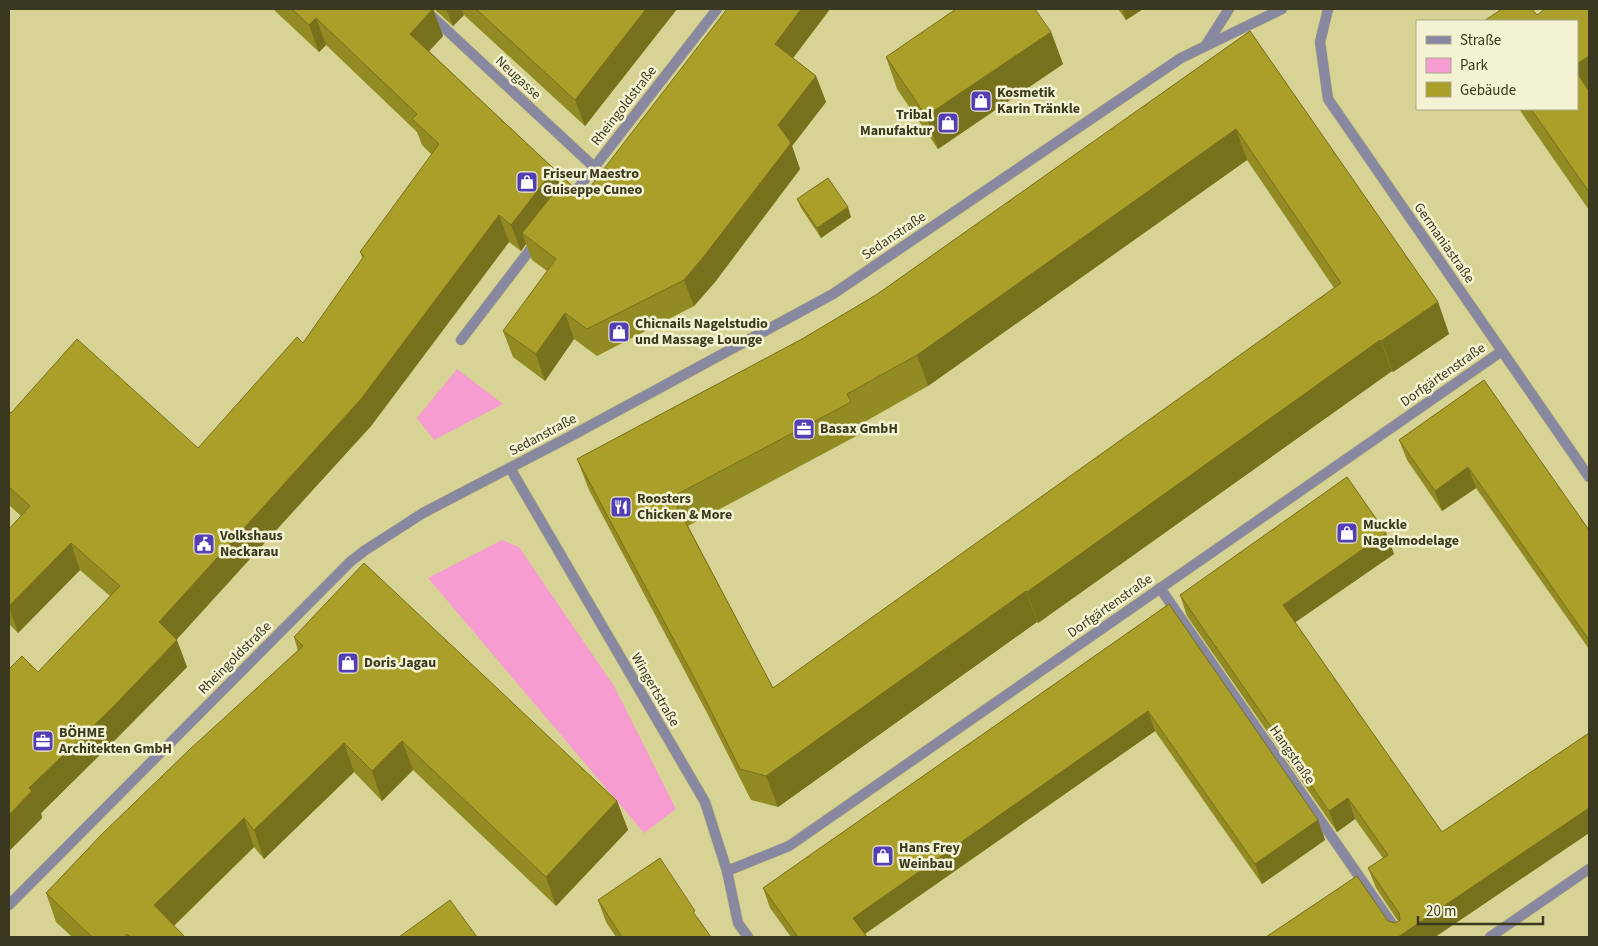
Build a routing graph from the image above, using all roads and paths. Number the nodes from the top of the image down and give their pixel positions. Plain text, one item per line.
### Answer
1 (424, 9) edge
2 (718, 9) edge
3 (1229, 9) edge
4 (1282, 9) edge
5 (1328, 9) edge
6 (1205, 46) junction
7 (594, 167) junction
8 (564, 206) edge
9 (539, 238) edge
10 (461, 340) dead end
11 (1502, 351) junction
12 (510, 468) junction
13 (1589, 477) edge
14 (1160, 588) junction
15 (1589, 869) edge
16 (727, 871) junction
17 (9, 905) edge
18 (748, 937) edge
19 (1401, 937) edge
20 (1490, 937) edge

1 - 7 street, Neugasse
2 - 7 street, Rheingoldstraße
3 - 6 street
4 - 6 street, Sedanstraße
5 - 11 street, Germaniastraße
6 - 12 street, Sedanstraße
7 - 8 street, Rheingoldstraße
9 - 10 street
11 - 13 street, Germaniastraße
11 - 14 street, Dorfgärtenstraße
12 - 16 street, Wingertstraße
12 - 17 street, Rheingoldstraße
14 - 16 street, Dorfgärtenstraße
14 - 19 street, Hangstraße
15 - 20 street
16 - 18 street, Wingertstraße

